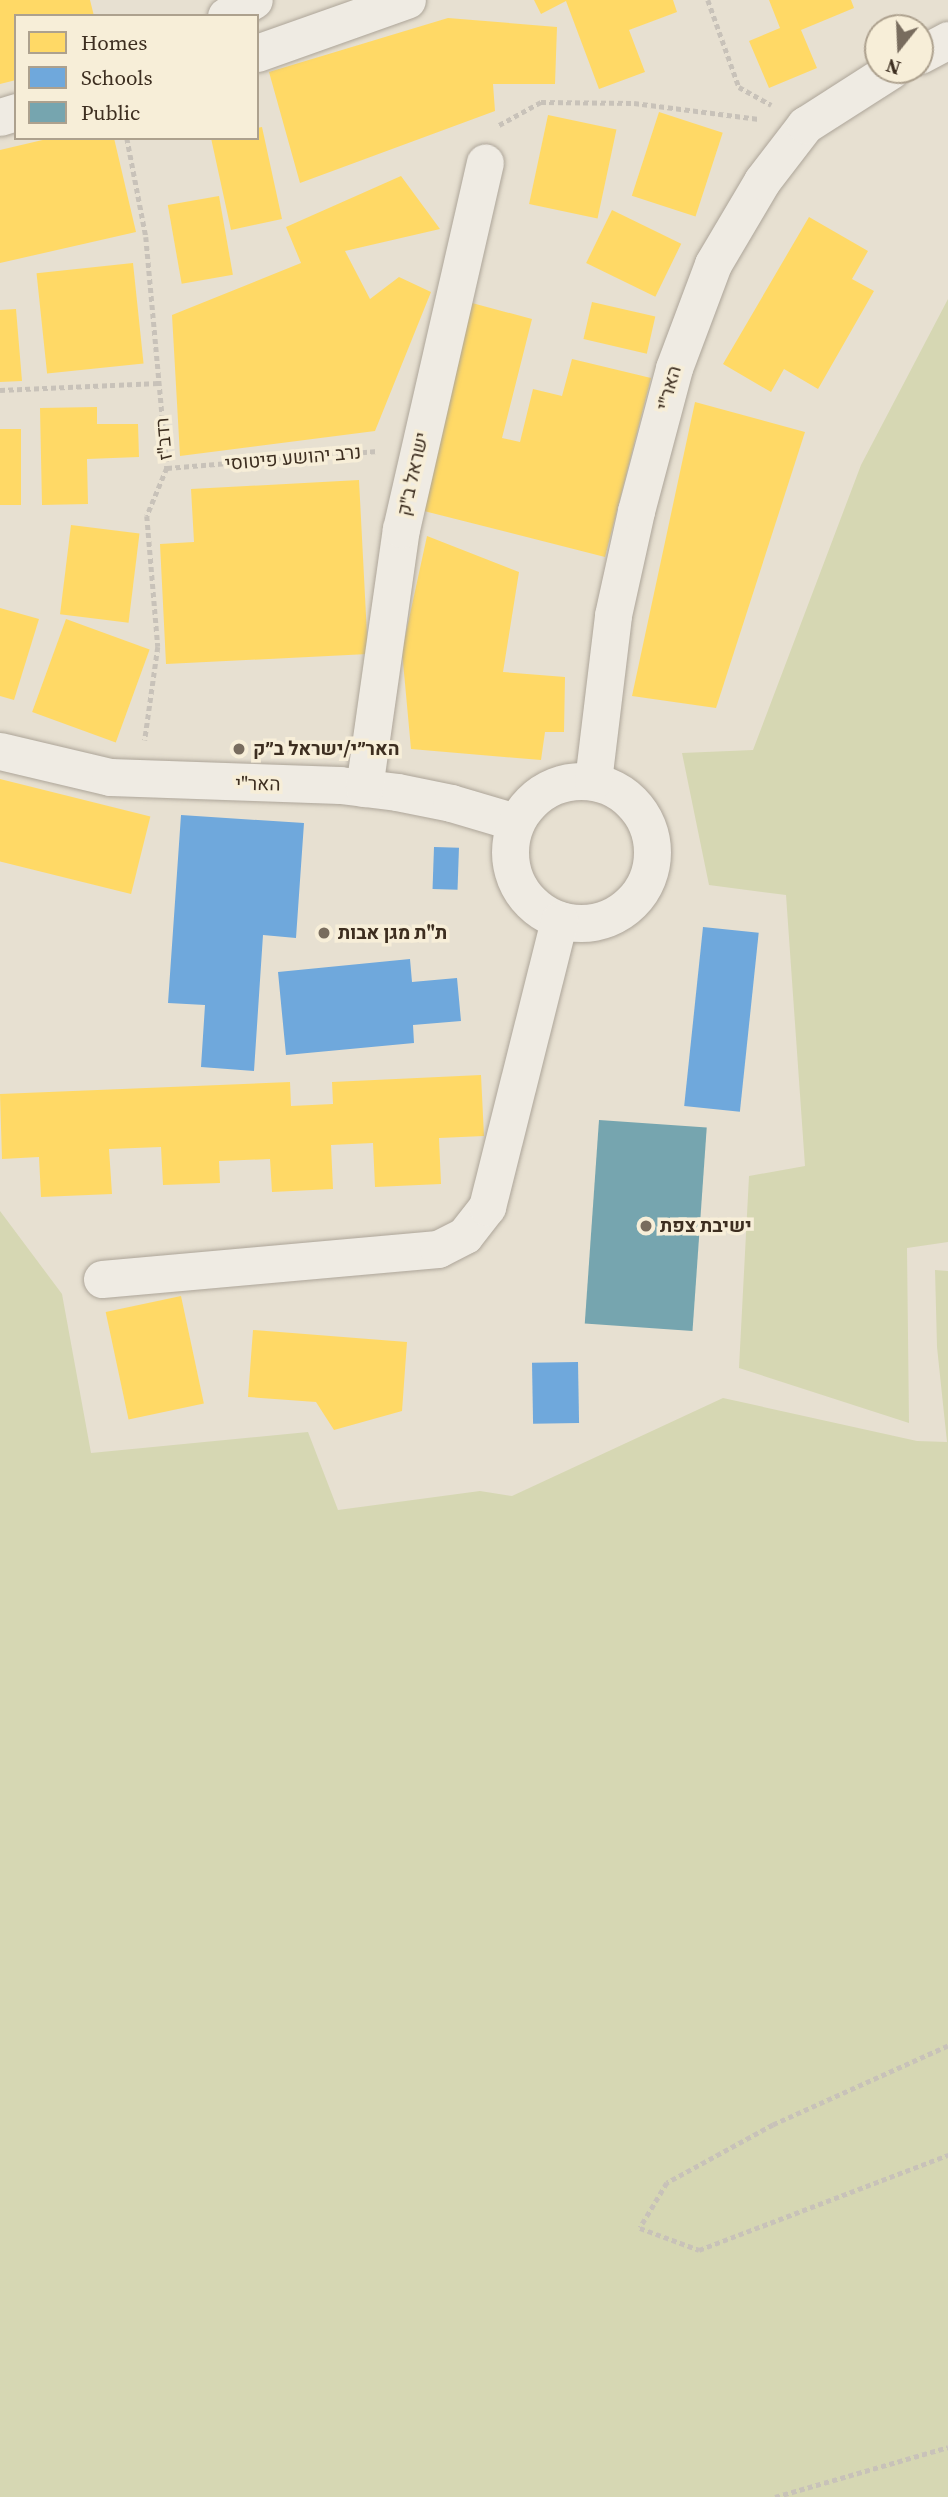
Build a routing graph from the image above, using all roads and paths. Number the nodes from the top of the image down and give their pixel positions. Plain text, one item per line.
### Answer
1 (254, 0) edge
2 (407, 0) edge
3 (708, 0) edge
4 (230, 14) edge
5 (259, 52) edge
6 (869, 84) edge
7 (805, 125) junction
8 (127, 140) edge
9 (485, 163) joint
10 (159, 383) junction
11 (0, 390) edge
12 (419, 447) junction
13 (167, 468) junction
14 (0, 751) edge
15 (139, 779) junction
16 (593, 781) junction
17 (364, 788) junction
18 (515, 822) junction
19 (559, 920) junction
20 (102, 1279) dead end
21 (948, 2046) edge
22 (948, 2155) edge
23 (948, 2447) edge
24 (775, 2497) edge

1 - 4 street
2 - 5 street
3 - 7 path
6 - 7 street, האר"י
7 - 9 path
7 - 16 street, האר"י
8 - 10 path, רדב"ז
9 - 12 street, ישראל ב"ק
10 - 11 path
10 - 13 path, רדב"ז
12 - 13 path, נרב יהושע פיטוסי
12 - 17 street, ישראל ב"ק
13 - 15 path, רדב"ז
14 - 15 street, האר"י
15 - 17 street, האר"י
16 - 18 street
16 - 19 street
17 - 18 street, האר"י
18 - 19 street
19 - 20 street
21 - 22 path
23 - 24 path

